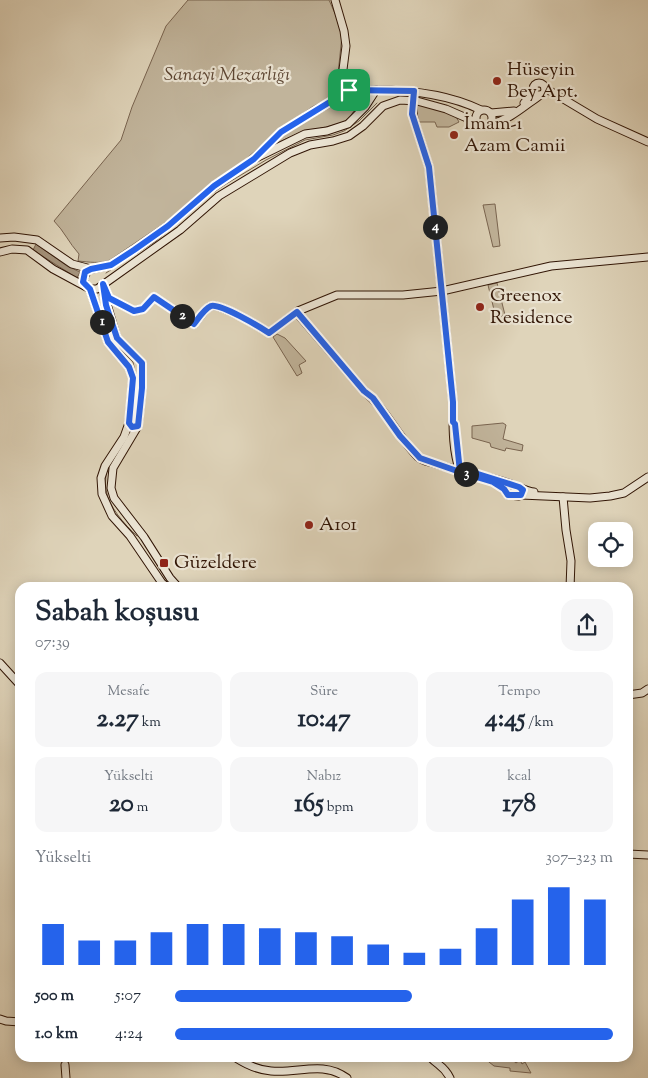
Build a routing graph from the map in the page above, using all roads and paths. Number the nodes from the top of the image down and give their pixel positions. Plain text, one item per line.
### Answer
1 (335, 0) edge
2 (545, 88) junction
3 (376, 90) junction
4 (414, 91) junction
5 (340, 93) junction
6 (538, 94) junction
7 (412, 101) junction
8 (571, 105) junction
9 (481, 110) junction
10 (491, 114) junction
11 (478, 123) junction
12 (490, 124) junction
13 (648, 142) edge
14 (254, 159) junction
15 (0, 238) edge
16 (0, 252) edge
17 (648, 257) edge
18 (93, 269) junction
19 (103, 284) junction
20 (89, 288) junction
21 (442, 291) junction
22 (297, 312) junction
23 (129, 423) junction
24 (138, 426) junction
25 (460, 472) junction
26 (471, 475) junction
27 (648, 477) edge
28 (511, 484) junction
29 (504, 489) junction
30 (522, 493) junction
31 (563, 497) junction
32 (161, 582) edge
33 (174, 582) edge
34 (570, 582) edge
35 (0, 663) edge
36 (15, 680) edge
37 (648, 689) edge
38 (633, 694) edge
39 (633, 854) edge
40 (648, 855) edge
41 (0, 1019) edge
42 (15, 1022) edge
43 (0, 1025) edge
44 (15, 1026) edge
45 (235, 1062) edge
46 (243, 1062) edge
47 (435, 1062) edge
48 (65, 1065) dead end
49 (66, 1078) edge
50 (340, 1078) edge
51 (347, 1078) edge
52 (450, 1078) edge

1 - 5 main road
2 - 6 main road
2 - 6 main road
2 - 8 main road
3 - 4 main road
3 - 5 main road
3 - 14 main road
4 - 7 main road
4 - 9 main road
5 - 14 main road
6 - 8 main road
6 - 10 main road
6 - 12 main road
7 - 11 main road
7 - 19 main road
7 - 21 main road
8 - 13 main road
9 - 10 main road
9 - 11 main road
10 - 12 main road
11 - 12 main road
14 - 18 main road
15 - 18 main road
16 - 20 main road
17 - 21 main road
18 - 19 main road
18 - 20 main road
19 - 20 main road
19 - 22 main road
19 - 24 main road
20 - 23 main road
21 - 22 main road
21 - 25 main road
22 - 25 main road
23 - 24 main road
23 - 32 main road
24 - 33 main road
25 - 26 main road
26 - 28 main road
26 - 29 main road
27 - 31 main road
28 - 29 main road
28 - 30 main road
29 - 30 main road
30 - 31 main road
31 - 34 main road
35 - 36 main road
37 - 38 main road
39 - 40 main road
41 - 42 main road
43 - 44 main road
45 - 50 main road
46 - 51 main road
47 - 52 main road
48 - 49 main road

